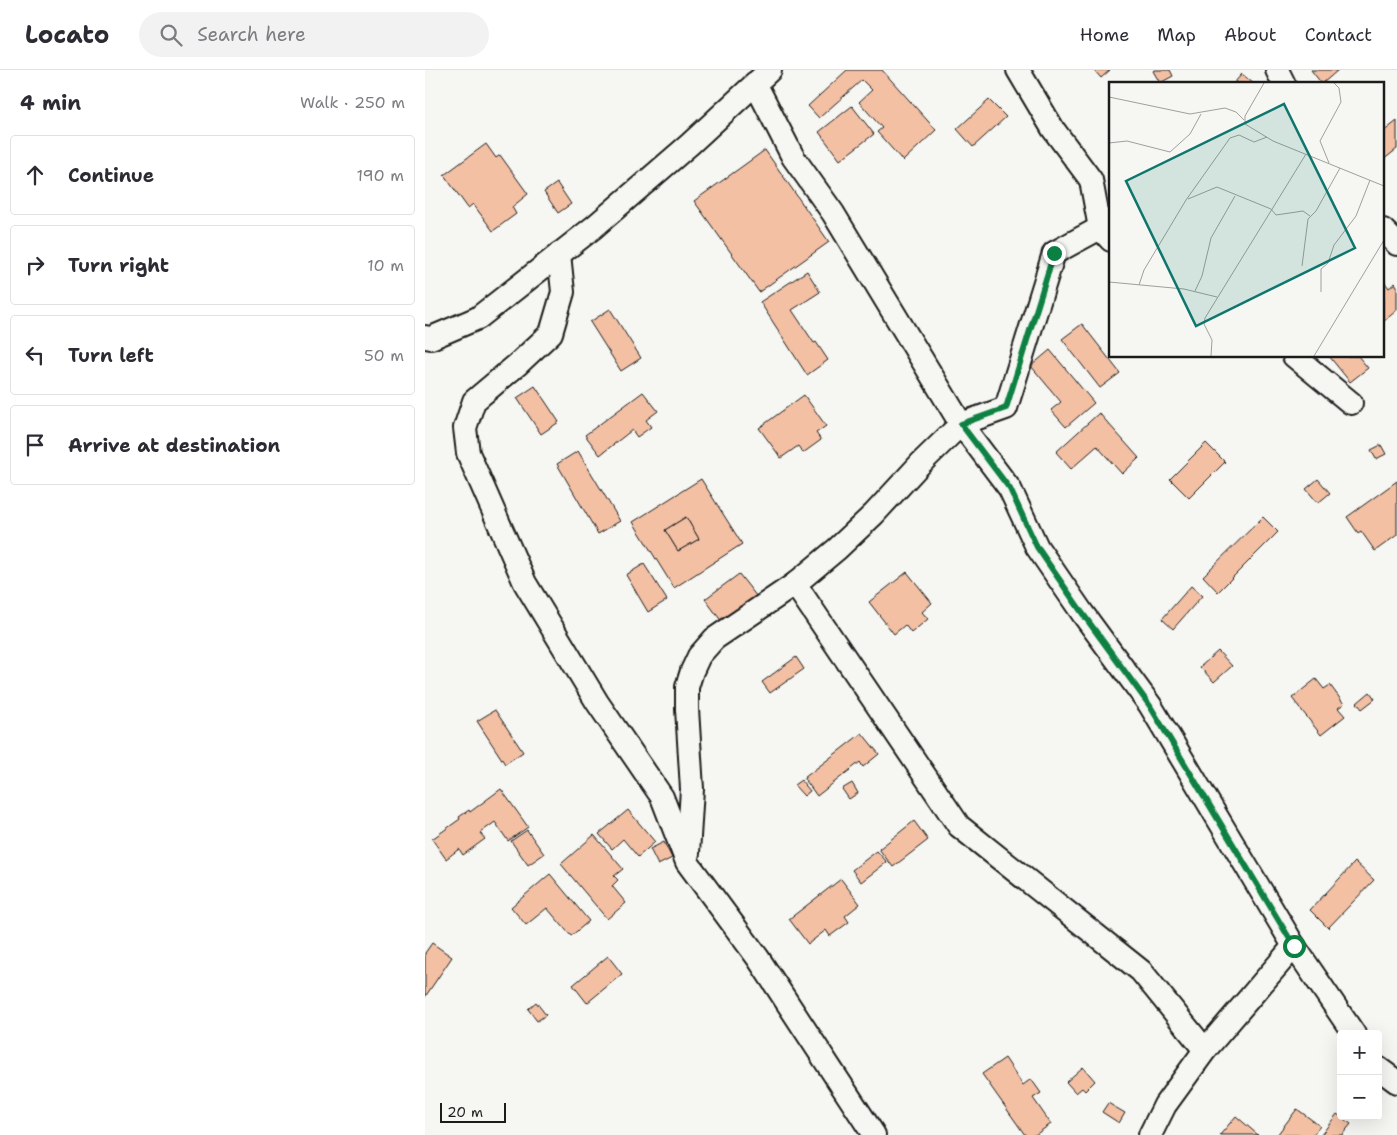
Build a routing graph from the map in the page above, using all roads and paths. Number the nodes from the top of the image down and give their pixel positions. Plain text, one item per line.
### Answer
1 (1018, 70) edge
2 (1277, 70) edge
3 (763, 77) edge
4 (1283, 82) edge
5 (1384, 231) edge
6 (1106, 234) edge
7 (1397, 244) edge
8 (559, 254) junction
9 (425, 337) edge
10 (1296, 358) edge
11 (1351, 403) dead end
12 (961, 424) junction
13 (795, 584) junction
14 (687, 862) junction
15 (1294, 946) junction
16 (1351, 1030) edge
17 (1205, 1050) junction
18 (1382, 1071) edge
19 (1397, 1082) edge
20 (874, 1135) edge
21 (1150, 1135) edge

1 - 6 street
2 - 4 street
3 - 8 street
3 - 12 street
5 - 7 street
6 - 12 street
8 - 9 street
8 - 14 street
10 - 11 street
12 - 13 street
12 - 15 street
13 - 14 street
13 - 17 street
14 - 20 street
15 - 16 street
15 - 17 street
17 - 21 street
18 - 19 street

